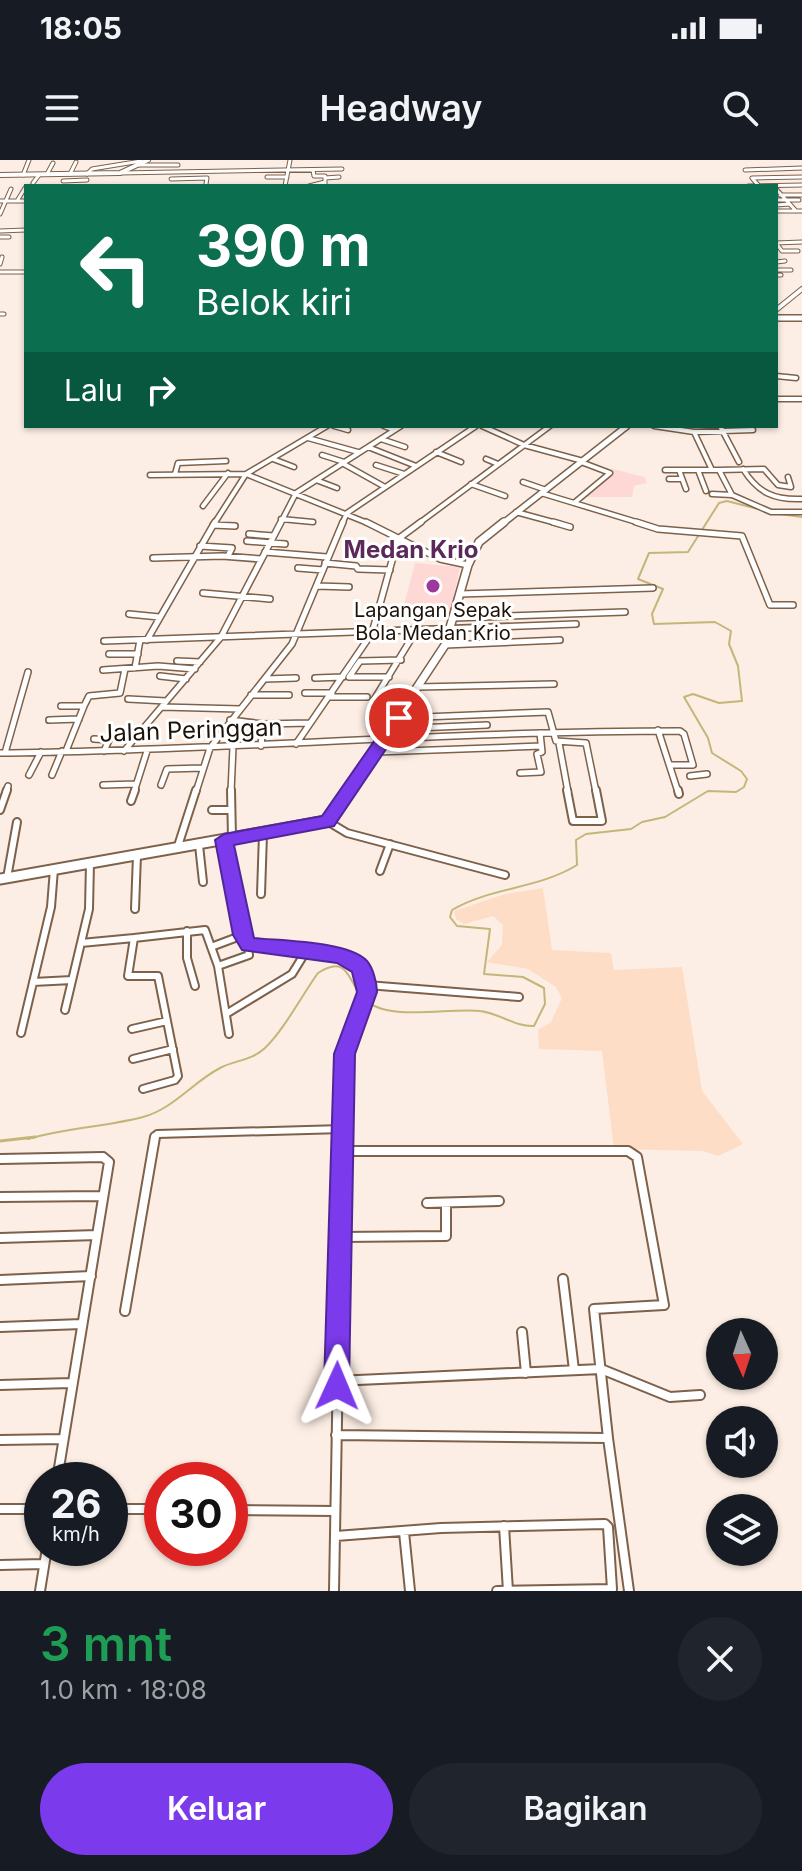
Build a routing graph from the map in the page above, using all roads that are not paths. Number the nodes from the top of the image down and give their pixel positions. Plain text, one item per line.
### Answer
1 (29, 160) edge
2 (148, 160) edge
3 (290, 160) edge
4 (76, 162) dead end
5 (97, 162) dead end
6 (140, 162) edge
7 (178, 162) edge
8 (53, 163) dead end
9 (768, 163) dead end
10 (782, 163) dead end
11 (318, 164) dead end
12 (796, 164) dead end
13 (110, 165) junction
14 (95, 168) junction
15 (342, 169) dead end
16 (773, 169) junction
17 (787, 169) junction
18 (287, 170) junction
19 (313, 170) junction
20 (318, 170) junction
21 (175, 172) junction
22 (802, 172) edge
23 (106, 173) junction
24 (120, 173) junction
25 (145, 173) junction
26 (47, 174) junction
27 (70, 174) junction
28 (89, 174) junction
29 (0, 175) edge
30 (23, 175) junction
31 (39, 175) junction
32 (267, 177) dead end
33 (287, 177) junction
34 (780, 177) junction
35 (794, 177) junction
36 (767, 178) junction
37 (171, 179) junction
38 (338, 179) dead end
39 (138, 181) dead end
40 (743, 181) dead end
41 (65, 182) dead end
42 (325, 182) edge
43 (33, 183) dead end
44 (169, 184) edge
45 (206, 184) dead end
46 (285, 184) edge
47 (746, 184) edge
48 (757, 184) edge
49 (772, 184) edge
50 (787, 185) junction
51 (802, 185) edge
52 (778, 186) edge
53 (11, 189) dead end
54 (24, 190) edge
55 (796, 195) junction
56 (802, 195) edge
57 (778, 199) edge
58 (778, 199) edge
59 (778, 199) edge
60 (0, 201) edge
61 (6, 201) junction
62 (17, 201) junction
63 (24, 201) edge
64 (791, 205) junction
65 (801, 205) edge
66 (778, 210) edge
67 (0, 214) edge
68 (24, 230) edge
69 (0, 231) edge
70 (0, 237) edge
71 (9, 237) dead end
72 (802, 242) edge
73 (778, 243) edge
74 (778, 246) edge
75 (798, 251) dead end
76 (2, 257) dead end
77 (785, 261) dead end
78 (778, 262) edge
79 (0, 264) edge
80 (791, 270) dead end
81 (24, 272) edge
82 (0, 273) edge
83 (778, 273) edge
84 (802, 289) edge
85 (778, 307) edge
86 (778, 318) edge
87 (802, 318) edge
88 (778, 376) edge
89 (796, 378) dead end
90 (778, 399) edge
91 (802, 399) edge
92 (324, 428) edge
93 (341, 428) edge
94 (390, 428) edge
95 (398, 428) edge
96 (473, 428) edge
97 (486, 428) edge
98 (547, 428) edge
99 (624, 428) edge
100 (667, 428) edge
101 (722, 429) edge
102 (348, 430) dead end
103 (395, 430) junction
104 (753, 430) dead end
105 (694, 432) junction
106 (308, 438) junction
107 (381, 439) junction
108 (524, 445) junction
109 (368, 447) junction
110 (405, 447) dead end
111 (436, 452) junction
112 (359, 453) junction
113 (322, 455) dead end
114 (273, 459) junction
115 (486, 459) dead end
116 (226, 461) dead end
117 (206, 462) junction
118 (461, 462) dead end
119 (582, 462) junction
120 (739, 462) dead end
121 (343, 463) junction
122 (498, 464) junction
123 (376, 465) dead end
124 (416, 466) junction
125 (294, 467) dead end
126 (743, 469) junction
127 (665, 470) dead end
128 (679, 470) junction
129 (698, 470) junction
130 (712, 470) junction
131 (719, 470) junction
132 (204, 473) junction
133 (228, 473) junction
134 (175, 474) junction
135 (246, 474) junction
136 (404, 474) junction
137 (150, 475) dead end
138 (788, 477) dead end
139 (669, 479) dead end
140 (682, 479) junction
141 (316, 480) junction
142 (395, 480) junction
143 (523, 482) dead end
144 (405, 484) dead end
145 (471, 484) junction
146 (385, 487) junction
147 (337, 488) dead end
148 (686, 489) dead end
149 (543, 491) junction
150 (296, 493) junction
151 (212, 495) junction
152 (732, 495) junction
153 (230, 496) junction
154 (505, 496) dead end
155 (802, 499) edge
156 (574, 503) junction
157 (203, 506) dead end
158 (516, 512) junction
159 (802, 512) edge
160 (347, 513) junction
161 (281, 519) junction
162 (313, 522) dead end
163 (213, 525) junction
164 (235, 526) dead end
165 (570, 527) dead end
166 (249, 534) dead end
167 (273, 536) junction
168 (398, 539) junction
169 (247, 541) dead end
170 (269, 543) junction
171 (285, 544) dead end
172 (200, 546) junction
173 (265, 552) junction
174 (228, 556) junction
175 (195, 557) junction
176 (153, 558) dead end
177 (261, 559) junction
178 (326, 560) junction
179 (468, 565) junction
180 (298, 568) dead end
181 (323, 570) junction
182 (390, 570) junction
183 (317, 586) junction
184 (349, 587) dead end
185 (653, 588) dead end
186 (203, 593) dead end
187 (459, 594) junction
188 (242, 595) junction
189 (270, 599) dead end
190 (793, 605) dead end
191 (625, 612) dead end
192 (129, 614) dead end
193 (159, 617) junction
194 (454, 618) junction
195 (576, 624) dead end
196 (450, 629) junction
197 (416, 631) junction
198 (372, 633) junction
199 (296, 635) junction
200 (221, 637) junction
201 (144, 640) junction
202 (560, 640) dead end
203 (104, 641) dead end
204 (445, 645) junction
205 (109, 654) dead end
206 (138, 654) junction
207 (401, 660) junction
208 (177, 661) dead end
209 (200, 662) junction
210 (135, 668) junction
211 (125, 669) junction
212 (195, 669) junction
213 (103, 670) dead end
214 (28, 672) dead end
215 (160, 676) dead end
216 (343, 677) junction
217 (389, 677) junction
218 (296, 678) dead end
219 (315, 678) dead end
220 (186, 679) junction
221 (265, 679) junction
222 (554, 684) dead end
223 (418, 687) junction
224 (305, 693) dead end
225 (251, 695) junction
226 (289, 695) dead end
227 (331, 695) junction
228 (367, 697) dead end
229 (375, 698) dead end
230 (128, 699) dead end
231 (166, 701) junction
232 (61, 706) dead end
233 (84, 706) junction
234 (162, 707) junction
235 (240, 709) junction
236 (399, 718) junction
237 (79, 719) junction
238 (49, 720) dead end
239 (230, 720) junction
240 (310, 723) junction
241 (263, 724) junction
242 (487, 725) dead end
243 (392, 729) junction
244 (658, 730) junction
245 (553, 731) junction
246 (540, 733) junction
247 (94, 739) dead end
248 (384, 741) junction
249 (559, 743) junction
250 (296, 744) junction
251 (261, 746) junction
252 (541, 746) junction
253 (233, 747) junction
254 (210, 748) junction
255 (64, 751) junction
256 (104, 751) junction
257 (124, 751) junction
258 (147, 751) junction
259 (41, 752) junction
260 (377, 752) junction
261 (2, 753) edge
262 (670, 765) junction
263 (693, 765) junction
264 (203, 768) junction
265 (520, 773) dead end
266 (707, 774) dead end
267 (29, 775) dead end
268 (52, 775) dead end
269 (136, 784) junction
270 (103, 785) dead end
271 (161, 785) dead end
272 (8, 786) dead end
273 (679, 794) dead end
274 (131, 801) dead end
275 (0, 810) edge
276 (212, 810) dead end
277 (231, 810) junction
278 (327, 821) junction
279 (17, 822) dead end
280 (263, 834) junction
281 (228, 839) junction
282 (390, 844) junction
283 (199, 845) junction
284 (177, 849) junction
285 (137, 855) junction
286 (90, 863) junction
287 (54, 869) junction
288 (380, 871) dead end
289 (505, 875) dead end
290 (4, 878) edge
291 (203, 882) dead end
292 (261, 894) dead end
293 (135, 909) dead end
294 (187, 931) junction
295 (243, 935) junction
296 (134, 938) junction
297 (81, 943) junction
298 (248, 945) junction
299 (211, 947) junction
300 (305, 953) junction
301 (218, 966) junction
302 (72, 980) junction
303 (33, 982) junction
304 (367, 985) junction
305 (195, 986) dead end
306 (519, 997) dead end
307 (65, 1010) dead end
308 (226, 1014) junction
309 (167, 1021) junction
310 (132, 1029) dead end
311 (21, 1033) dead end
312 (229, 1034) dead end
313 (173, 1049) junction
314 (133, 1059) dead end
315 (143, 1089) dead end
316 (343, 1129) junction
317 (343, 1151) junction
318 (0, 1159) edge
319 (103, 1196) junction
320 (0, 1197) edge
321 (499, 1201) dead end
322 (427, 1203) dead end
323 (446, 1203) junction
324 (97, 1235) junction
325 (341, 1237) junction
326 (0, 1238) edge
327 (91, 1276) junction
328 (563, 1279) dead end
329 (0, 1280) edge
330 (125, 1311) dead end
331 (82, 1324) junction
332 (0, 1327) edge
333 (522, 1332) dead end
334 (601, 1369) junction
335 (574, 1370) junction
336 (526, 1373) junction
337 (336, 1381) junction
338 (71, 1383) junction
339 (0, 1385) edge
340 (700, 1395) dead end
341 (336, 1435) junction
342 (608, 1438) junction
343 (63, 1439) junction
344 (0, 1440) edge
345 (60, 1462) edge
346 (0, 1509) edge
347 (24, 1509) edge
348 (248, 1510) edge
349 (335, 1511) junction
350 (504, 1526) junction
351 (404, 1532) junction
352 (336, 1536) junction
353 (24, 1564) edge
354 (0, 1565) edge
355 (44, 1566) edge
356 (40, 1591) edge
357 (334, 1591) edge
358 (410, 1591) edge
359 (497, 1591) edge
360 (508, 1591) edge
361 (629, 1591) edge

1 - 30 street
2 - 6 street
3 - 18 street
4 - 27 street
5 - 14 street
6 - 7 street
6 - 13 street
6 - 24 street
7 - 21 street
8 - 26 street
9 - 16 street
10 - 17 street
11 - 20 street
12 - 22 street
13 - 14 street
13 - 23 street
14 - 28 street
15 - 20 street
16 - 17 street
16 - 22 street
17 - 22 street
18 - 19 street
18 - 21 street
18 - 33 street
19 - 20 street
19 - 42 street
21 - 25 street
21 - 37 street
22 - 35 street
23 - 24 street
23 - 28 street
24 - 25 street
25 - 39 street
26 - 27 street
26 - 31 street
27 - 28 street
28 - 41 street
29 - 30 street
30 - 31 street
31 - 43 street
32 - 33 street
33 - 46 street
34 - 35 street
34 - 36 street
34 - 50 street
35 - 51 street
36 - 48 street
36 - 49 street
37 - 44 street
37 - 45 street
38 - 42 street
40 - 47 street
50 - 51 street
50 - 52 street
50 - 55 street
53 - 61 street
54 - 62 street
55 - 56 street
55 - 57 street
58 - 64 street
59 - 64 street
60 - 61 street
61 - 62 street
61 - 67 street
62 - 63 street
64 - 65 street
64 - 65 street
64 - 66 street
68 - 69 street
70 - 71 street
72 - 73 street
74 - 75 street
76 - 79 street
77 - 78 street
80 - 83 street
81 - 82 street
84 - 85 street
86 - 87 street
88 - 89 street
90 - 91 street
92 - 106 street
93 - 102 street
94 - 103 street
95 - 103 street
96 - 111 street
97 - 108 street
98 - 108 street
99 - 119 street
100 - 105 street
101 - 104 street
101 - 105 street
101 - 120 street
103 - 107 street
105 - 130 street
106 - 112 street
106 - 114 street
107 - 109 street
107 - 110 street
108 - 119 street
108 - 122 street
109 - 112 street
109 - 124 street
111 - 118 street
111 - 124 street
112 - 121 street
113 - 121 street
114 - 125 street
114 - 135 street
115 - 122 street
116 - 117 street
117 - 132 street
117 - 134 street
119 - 149 street
119 - 156 street
121 - 141 street
121 - 146 street
122 - 145 street
123 - 136 street
124 - 136 street
126 - 131 street
126 - 138 street
126 - 155 street
127 - 128 street
128 - 129 street
128 - 140 street
129 - 130 street
129 - 152 street
130 - 131 street
131 - 152 street
132 - 133 street
132 - 134 street
133 - 135 street
133 - 151 street
134 - 137 street
135 - 150 street
135 - 153 street
136 - 142 street
139 - 140 street
140 - 148 street
141 - 147 street
141 - 150 street
142 - 144 street
142 - 146 street
143 - 149 street
145 - 154 street
145 - 168 street
146 - 160 street
149 - 156 street
149 - 158 street
150 - 160 street
150 - 161 street
151 - 153 street
151 - 157 street
152 - 159 street
153 - 163 street
156 - 190 street
158 - 165 street
158 - 179 street
160 - 168 street
160 - 178 street
161 - 162 street
161 - 167 street
163 - 164 street
163 - 172 street
166 - 167 street
167 - 170 street
168 - 179 street
168 - 182 street
169 - 170 street
170 - 171 street
170 - 173 street
172 - 174 street
172 - 175 street
173 - 177 street
173 - 178 street
174 - 175 street
174 - 177 street
175 - 176 street
175 - 193 street
177 - 188 street
178 - 181 street
178 - 182 street
179 - 187 street
180 - 181 street
181 - 183 street
182 - 198 street
183 - 184 street
183 - 199 street
185 - 187 street
186 - 188 street
187 - 194 street
188 - 189 street
188 - 200 street
191 - 194 street
192 - 193 street
193 - 201 street
194 - 196 street
195 - 196 street
196 - 197 street
196 - 204 street
197 - 198 street
197 - 207 street
198 - 199 street
198 - 216 street
199 - 200 street
199 - 221 street
200 - 201 street
200 - 209 street
201 - 203 street
201 - 206 street
202 - 204 street
204 - 223 street
205 - 206 street
206 - 210 street
207 - 217 street
207 - 217 street
208 - 209 street
209 - 212 street
210 - 211 street
210 - 212 street
211 - 213 street
211 - 233 street
212 - 220 street
214 - 261 street
215 - 220 street
216 - 219 street
216 - 227 street
217 - 229 street
218 - 221 street
220 - 231 street
221 - 225 street
222 - 223 street
223 - 236 street
224 - 227 street
225 - 226 street
225 - 235 street
227 - 228 street
227 - 240 street
230 - 231 street
231 - 234 street
232 - 233 street
233 - 237 street
234 - 235 street
234 - 257 street
235 - 239 street
236 - 243 street
236 - 245 street
237 - 238 street
237 - 255 street
239 - 241 street
239 - 254 street
240 - 241 street
240 - 250 street
241 - 251 street
242 - 243 street
243 - 248 street
244 - 245 street, Jalan Peringgan
244 - 262 street
244 - 263 street
245 - 246 street, Jalan Peringgan
245 - 249 street
246 - 248 street, Jalan Peringgan
246 - 252 street
247 - 256 street
248 - 250 street, Jalan Peringgan
248 - 260 street
249 - 249 street
250 - 251 street, Jalan Peringgan
251 - 253 street, Jalan Peringgan
252 - 260 street
252 - 265 street
253 - 254 street, Jalan Peringgan
253 - 277 street
254 - 258 street, Jalan Peringgan
254 - 264 street
255 - 256 street, Jalan Peringgan
255 - 259 street, Jalan Peringgan
255 - 268 street
256 - 257 street, Jalan Peringgan
257 - 258 street, Jalan Peringgan
258 - 269 street
259 - 261 street, Jalan Peringgan
259 - 267 street
260 - 278 street
262 - 263 street
262 - 273 street
263 - 266 street
264 - 271 street
264 - 284 street
269 - 270 street
269 - 274 street
272 - 275 street
276 - 277 street
277 - 281 street
278 - 280 street
278 - 282 street
279 - 290 street
280 - 281 street
280 - 292 street
281 - 283 street
281 - 295 street
282 - 288 street
282 - 289 street
283 - 284 street
283 - 291 street
284 - 285 street
285 - 286 street
285 - 293 street
286 - 287 street
286 - 297 street
287 - 290 street
287 - 303 street
294 - 296 street
294 - 299 street
294 - 305 street
295 - 298 street
295 - 299 street
296 - 297 street
296 - 309 street
297 - 302 street
298 - 300 street
298 - 301 street
299 - 301 street
300 - 304 street
300 - 308 street
301 - 308 street
302 - 303 street
302 - 307 street
303 - 311 street
304 - 306 street
304 - 316 street
308 - 312 street
309 - 310 street
309 - 313 street
313 - 314 street
313 - 315 street
316 - 317 street
316 - 330 street
317 - 325 street
317 - 334 street
318 - 319 street
319 - 320 street
319 - 324 street
321 - 323 street
322 - 323 street
323 - 325 street
324 - 326 street
324 - 327 street
325 - 337 street
327 - 329 street
327 - 331 street
328 - 335 street
331 - 332 street
331 - 338 street
333 - 336 street
334 - 335 street
334 - 340 street
334 - 342 street
335 - 336 street
336 - 337 street
337 - 341 street
338 - 339 street
338 - 343 street
341 - 342 street
341 - 349 street
342 - 361 street
343 - 344 street
343 - 345 street
346 - 347 street
348 - 349 street
349 - 352 street
350 - 351 street
350 - 360 street
350 - 360 street
351 - 352 street
351 - 358 street
352 - 357 street
353 - 354 street
355 - 356 street
359 - 360 street

